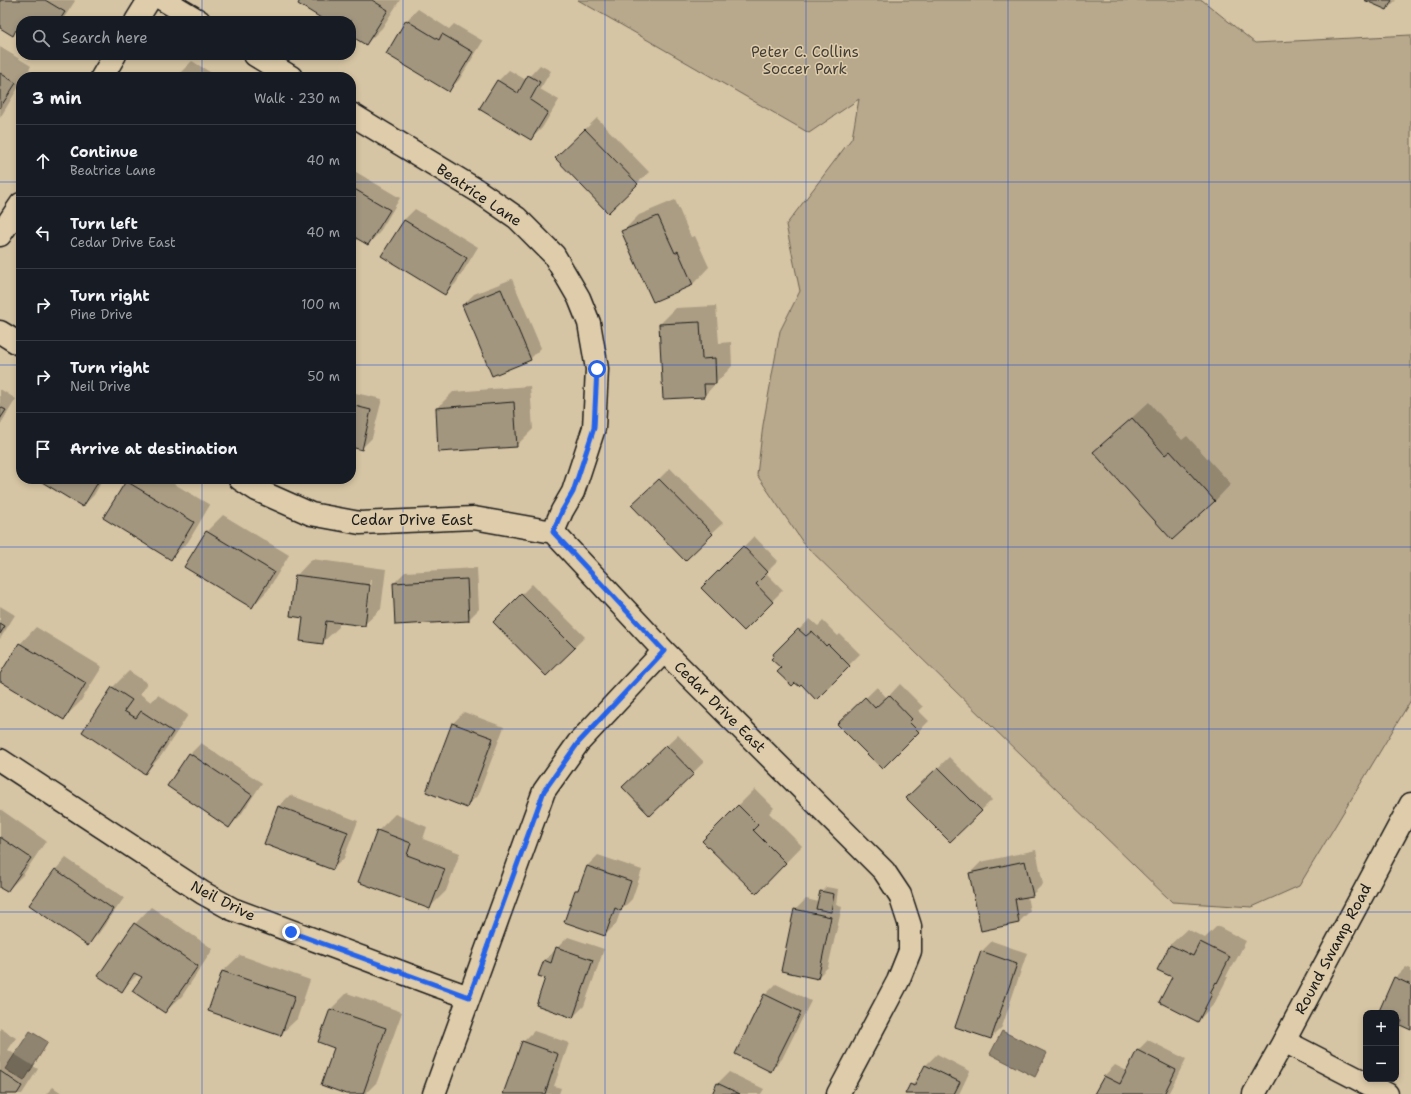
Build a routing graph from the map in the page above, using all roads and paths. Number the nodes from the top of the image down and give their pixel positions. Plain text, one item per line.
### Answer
1 (149, 0) edge
2 (164, 0) edge
3 (139, 16) edge
4 (191, 16) edge
5 (113, 60) edge
6 (263, 60) edge
7 (105, 72) edge
8 (283, 72) edge
9 (356, 117) edge
10 (16, 211) edge
11 (0, 235) edge
12 (0, 332) edge
13 (16, 342) edge
14 (248, 484) edge
15 (553, 532) junction
16 (664, 651) junction
17 (0, 760) edge
18 (1411, 804) edge
19 (469, 997) junction
20 (1284, 1041) junction
21 (434, 1094) edge
22 (838, 1094) edge
23 (1254, 1094) edge
24 (1387, 1094) edge

1 - 3 street
2 - 4 street
5 - 7 street
6 - 8 street
9 - 15 street, Beatrice Lane
10 - 11 street
12 - 13 street
14 - 15 street, Cedar Drive East
15 - 16 street, Cedar Drive East
16 - 19 street
16 - 22 street, Cedar Drive East
17 - 19 street, Neil Drive
18 - 20 street, Round Swamp Road
19 - 21 street
20 - 23 street, Round Swamp Road
20 - 24 street

